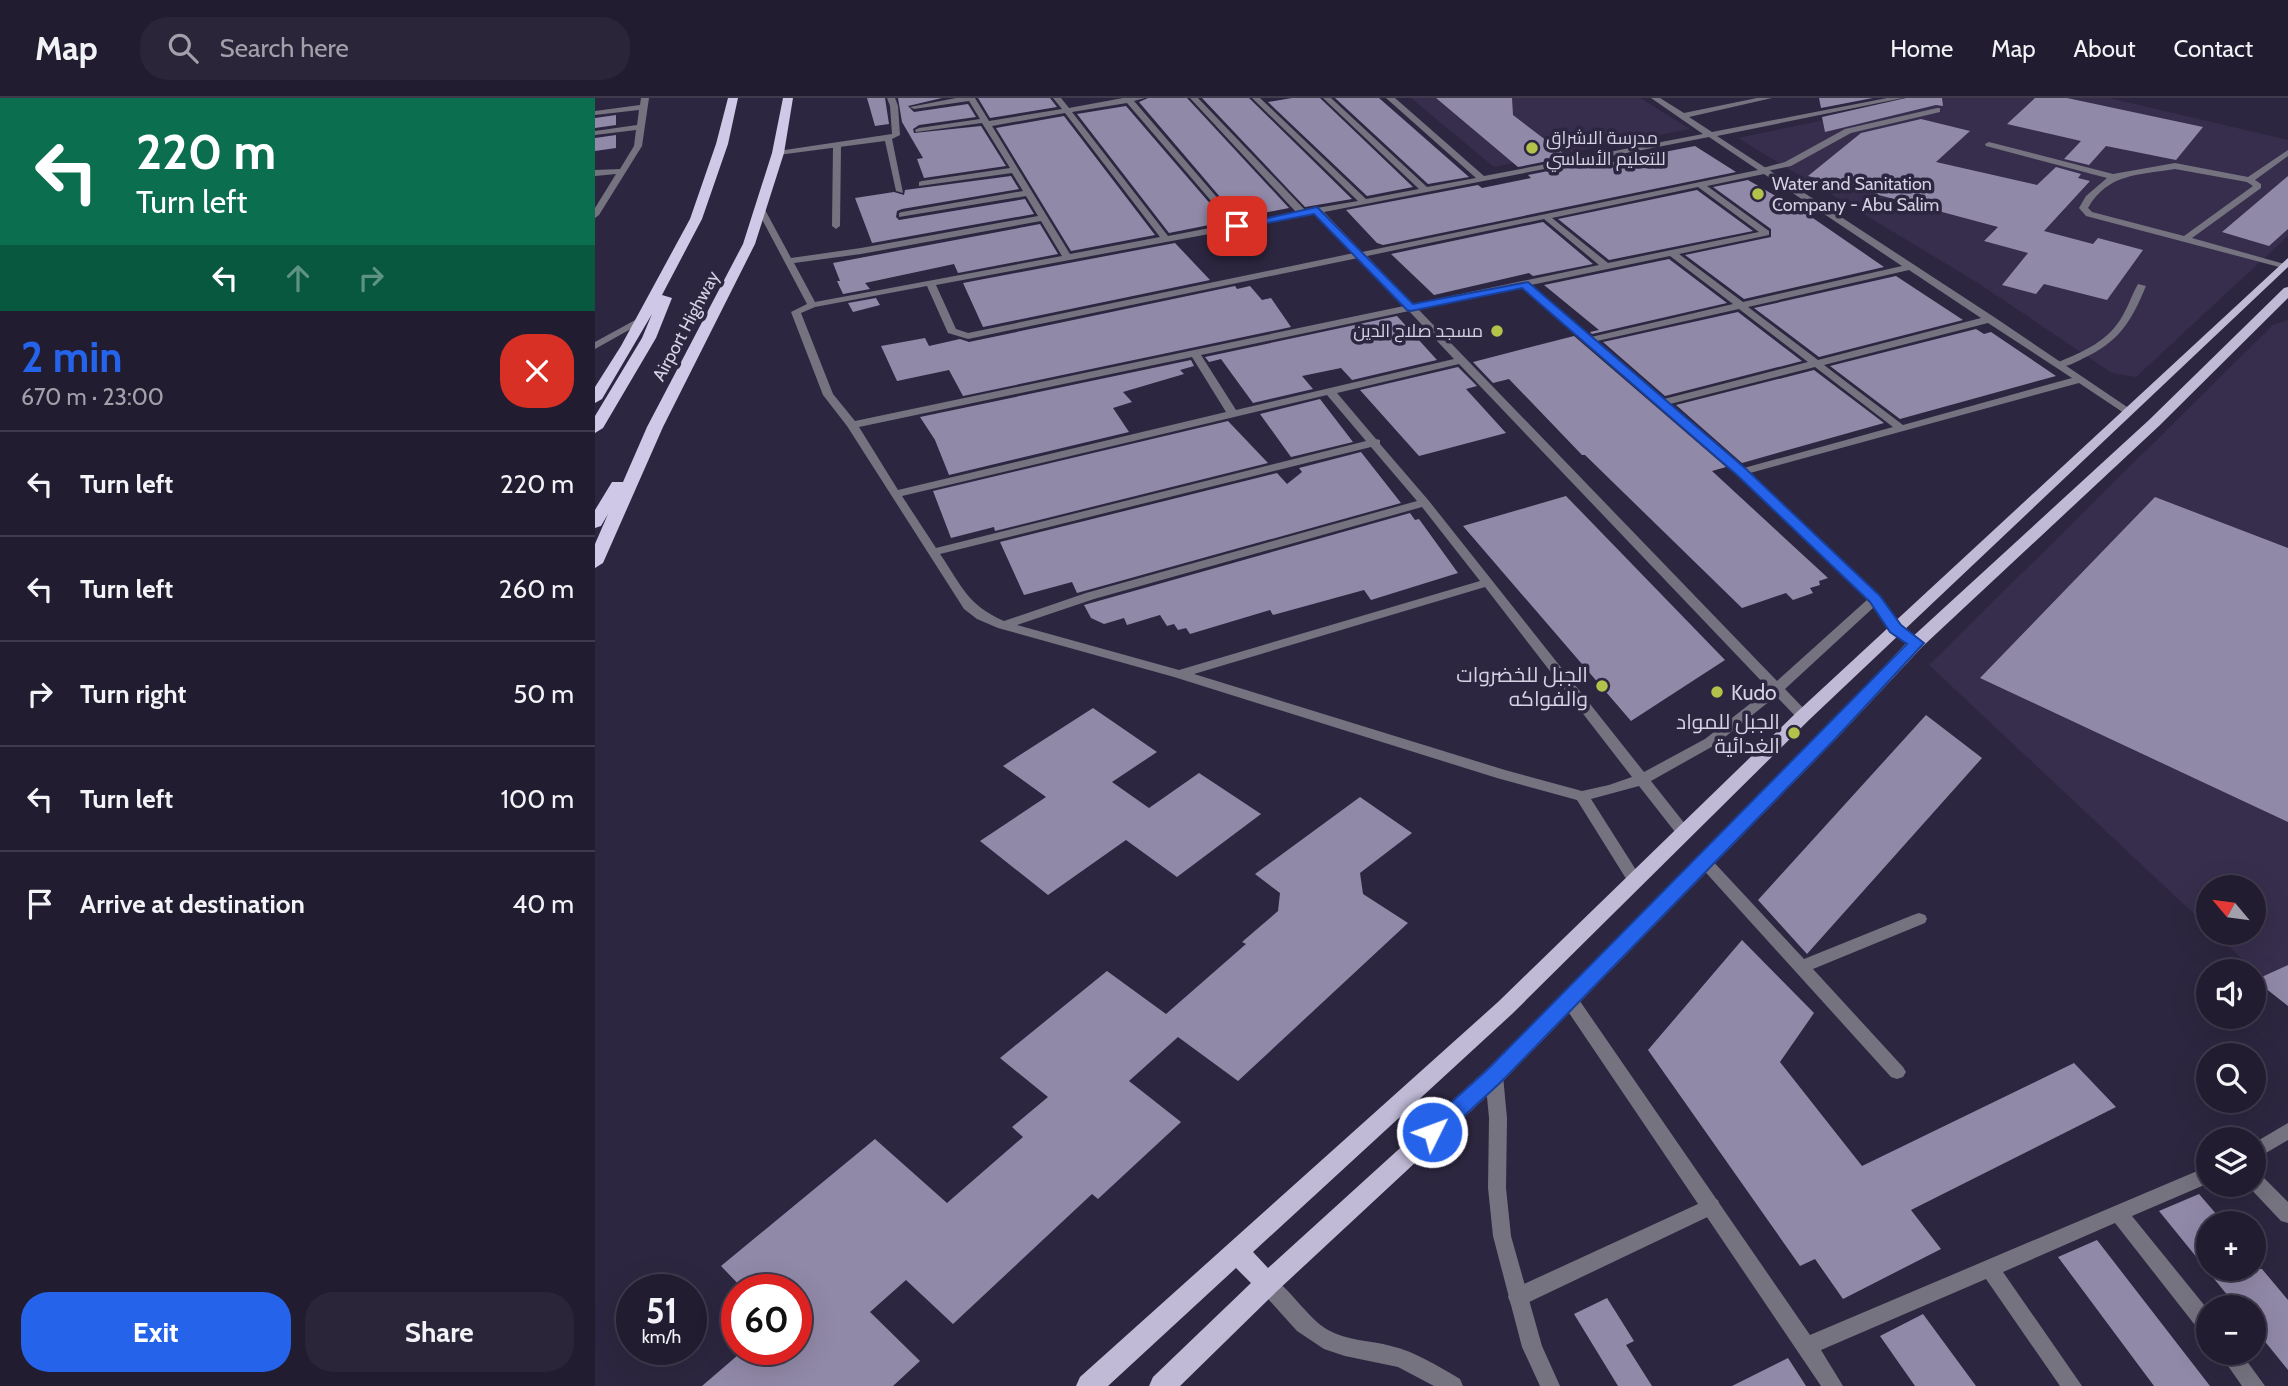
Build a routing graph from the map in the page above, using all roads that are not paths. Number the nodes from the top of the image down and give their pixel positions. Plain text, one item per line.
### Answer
1 (733, 98) edge
2 (788, 98) edge
3 (891, 98) edge
4 (971, 98) edge
5 (1057, 98) edge
6 (1141, 98) edge
7 (1194, 98) edge
8 (1259, 98) edge
9 (1327, 98) edge
10 (1390, 98) edge
11 (1655, 98) edge
12 (1768, 98) edge
13 (1893, 98) edge
14 (1128, 99) edge
15 (644, 102) edge
16 (914, 107) dead end
17 (1065, 110) junction
18 (1937, 110) dead end
19 (595, 113) edge
20 (1683, 116) junction
21 (987, 122) junction
22 (642, 127) junction
23 (919, 130) dead end
24 (595, 133) edge
25 (1711, 135) junction
26 (888, 138) junction
27 (1989, 144) dead end
28 (837, 145) junction
29 (2288, 152) edge
30 (778, 153) junction
31 (1016, 170) junction
32 (1764, 170) junction
33 (624, 171) junction
34 (595, 173) edge
35 (2113, 177) junction
36 (1482, 178) junction
37 (2250, 180) junction
38 (922, 184) dead end
39 (1699, 184) junction
40 (1425, 190) junction
41 (899, 191) dead end
42 (1027, 193) junction
43 (1364, 202) junction
44 (760, 208) junction
45 (597, 210) edge
46 (1317, 210) junction
47 (1303, 214) junction
48 (902, 215) dead end
49 (1546, 217) junction
50 (1042, 218) junction
51 (696, 219) junction
52 (836, 226) dead end
53 (1237, 226) junction
54 (2187, 238) junction
55 (1166, 239) junction
56 (1671, 252) junction
57 (1067, 256) junction
58 (1361, 256) junction
59 (788, 261) junction
60 (2286, 263) edge
61 (1607, 267) junction
62 (1910, 267) junction
63 (932, 284) junction
64 (1524, 284) junction
65 (2140, 286) dead end
66 (2288, 291) edge
67 (812, 305) junction
68 (1741, 306) junction
69 (1411, 308) junction
70 (2288, 310) edge
71 (2265, 314) junction
72 (1991, 318) junction
73 (640, 321) junction
74 (1590, 340) junction
75 (595, 346) edge
76 (1194, 352) junction
77 (1461, 360) junction
78 (1817, 364) junction
79 (2060, 365) junction
80 (2081, 379) junction
81 (1329, 390) junction
82 (595, 399) edge
83 (1662, 403) junction
84 (2129, 411) junction
85 (1232, 413) junction
86 (852, 425) junction
87 (655, 427) junction
88 (1899, 427) junction
89 (595, 428) edge
90 (1376, 442) junction
91 (1742, 472) junction
92 (895, 494) junction
93 (1425, 503) junction
94 (595, 523) edge
95 (935, 552) junction
96 (595, 563) edge
97 (1486, 583) junction
98 (1875, 599) junction
99 (1003, 625) junction
100 (1895, 628) junction
101 (1916, 643) junction
102 (1179, 674) junction
103 (1777, 689) junction
104 (1803, 716) junction
105 (1642, 779) junction
106 (1582, 796) junction
107 (1683, 833) junction
108 (1704, 861) junction
109 (1635, 880) junction
110 (1919, 919) dead end
111 (1801, 967) junction
112 (1569, 999) junction
113 (1897, 1072) dead end
114 (1494, 1076) junction
115 (2288, 1131) edge
116 (2266, 1145) edge
117 (2196, 1180) edge
118 (2266, 1192) edge
119 (1711, 1206) junction
120 (2118, 1213) junction
121 (2288, 1215) edge
122 (1236, 1250) junction
123 (1989, 1268) junction
124 (1267, 1283) junction
125 (1518, 1297) junction
126 (2196, 1311) edge
127 (1808, 1346) junction
128 (2238, 1365) edge
129 (1089, 1386) edge
130 (1162, 1386) edge
131 (1453, 1386) edge
132 (1550, 1386) edge
133 (1833, 1386) edge
134 (2072, 1386) edge
135 (2255, 1386) edge

1 - 51 highway, Airport Highway
2 - 30 highway, Airport Highway
3 - 26 street
4 - 16 street
4 - 21 street
5 - 17 street
6 - 14 street
7 - 47 street
8 - 43 street
9 - 40 street
10 - 36 street
11 - 20 street
12 - 20 street
13 - 25 street
14 - 17 street
14 - 53 street
15 - 19 street
15 - 22 street
17 - 21 street
17 - 55 street
18 - 32 street
20 - 25 street
21 - 23 street
21 - 31 street
22 - 24 street
22 - 33 street
25 - 32 street
25 - 36 street
26 - 28 street
26 - 41 street
27 - 35 street
28 - 30 street
28 - 52 street
29 - 37 street
30 - 44 highway, Airport Highway
31 - 38 street
31 - 42 street
32 - 39 street
32 - 62 street
33 - 34 street
33 - 45 street
35 - 37 street
35 - 54 street
36 - 40 street
37 - 54 street
39 - 49 street
39 - 56 street
40 - 43 street
42 - 48 street
42 - 50 street
43 - 46 street
44 - 59 street
44 - 87 highway, Airport Highway
46 - 47 street
46 - 58 street
47 - 53 street
49 - 58 street
49 - 61 street
50 - 57 street
50 - 59 street
51 - 73 highway, Airport Highway
51 - 89 highway
53 - 55 street
54 - 60 street
55 - 57 street
56 - 61 street
56 - 68 street
57 - 63 street
58 - 63 street
58 - 69 street
59 - 67 street
60 - 84 main road
61 - 64 street
62 - 68 street
62 - 72 street
63 - 67 street
64 - 69 street
64 - 74 street
65 - 79 street
66 - 71 main road
67 - 86 street
68 - 74 street
68 - 78 street
69 - 76 street
69 - 77 street
70 - 71 main road
71 - 101 main road
72 - 78 street
72 - 79 street
73 - 75 street
73 - 82 highway, Airport Highway
74 - 83 street
76 - 85 street
76 - 86 street
77 - 81 street
77 - 103 street
78 - 83 street
78 - 88 street
79 - 80 street
80 - 84 street
80 - 88 street
81 - 85 street
81 - 90 street
83 - 91 street
84 - 100 main road
85 - 92 street
86 - 92 street
87 - 94 highway
87 - 96 highway, Airport Highway
88 - 91 street
90 - 93 street
90 - 95 street
91 - 98 street
92 - 95 street
93 - 97 street
93 - 99 street
95 - 99 street
97 - 102 street
97 - 105 street
98 - 100 street
98 - 103 street
99 - 102 street
100 - 101 street
100 - 104 main road
101 - 108 main road
102 - 106 street
103 - 104 street
103 - 105 street
104 - 107 main road
105 - 106 street
105 - 107 street
106 - 109 street
107 - 109 main road
108 - 111 street
108 - 112 main road
109 - 122 main road
110 - 111 street
111 - 113 street
112 - 114 main road
112 - 119 street
114 - 124 main road
114 - 125 street
115 - 116 street
117 - 120 street
118 - 121 street
119 - 125 street
119 - 127 street
120 - 123 street
120 - 126 street
122 - 124 main road
122 - 129 main road
123 - 127 street
123 - 134 street
124 - 130 main road
124 - 131 street
125 - 132 street
127 - 133 street
128 - 135 street

